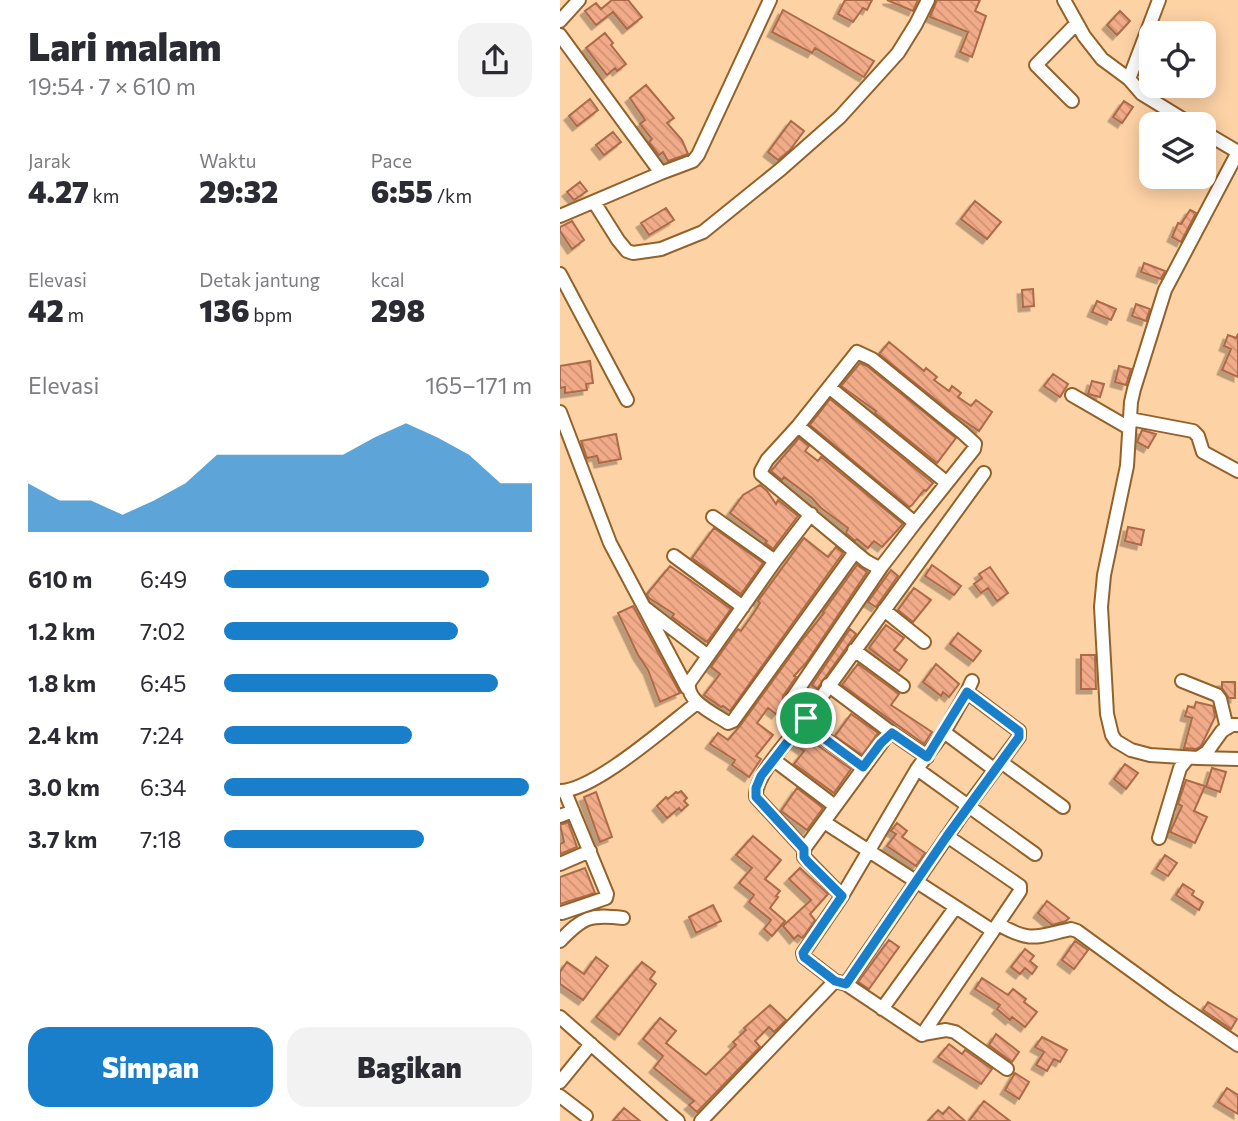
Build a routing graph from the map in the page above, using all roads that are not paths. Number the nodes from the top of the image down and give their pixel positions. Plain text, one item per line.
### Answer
1 (579, 0) edge
2 (770, 0) edge
3 (928, 0) edge
4 (1065, 0) edge
5 (1157, 1) edge
6 (560, 21) edge
7 (1077, 23) junction
8 (560, 35) edge
9 (1129, 79) junction
10 (1072, 100) dead end
11 (1171, 112) edge
12 (1216, 139) edge
13 (1238, 152) edge
14 (661, 173) junction
15 (594, 202) junction
16 (560, 216) edge
17 (560, 274) edge
18 (829, 387) junction
19 (1072, 395) dead end
20 (626, 400) dead end
21 (560, 412) edge
22 (1130, 423) junction
23 (798, 426) junction
24 (1238, 471) edge
25 (984, 472) dead end
26 (946, 482) junction
27 (811, 514) junction
28 (713, 517) dead end
29 (915, 523) junction
30 (855, 552) junction
31 (674, 556) dead end
32 (775, 561) junction
33 (882, 566) junction
34 (641, 605) junction
35 (743, 607) junction
36 (884, 610) junction
37 (924, 642) dead end
38 (854, 650) junction
39 (708, 656) junction
40 (1182, 681) dead end
41 (828, 685) junction
42 (903, 686) dead end
43 (687, 688) junction
44 (697, 702) junction
45 (806, 718) junction
46 (1233, 727) edge
47 (944, 732) junction
48 (892, 733) junction
49 (927, 757) junction
50 (1193, 758) junction
51 (1238, 759) edge
52 (774, 760) junction
53 (998, 766) junction
54 (863, 767) junction
55 (917, 769) junction
56 (562, 792) edge
57 (835, 806) junction
58 (968, 806) junction
59 (1063, 807) dead end
60 (573, 810) junction
61 (560, 816) edge
62 (824, 822) junction
63 (947, 836) junction
64 (1159, 838) dead end
65 (804, 849) junction
66 (590, 851) junction
67 (868, 851) junction
68 (1035, 854) dead end
69 (560, 864) edge
70 (915, 882) junction
71 (842, 896) junction
72 (955, 908) junction
73 (562, 913) dead end
74 (623, 918) dead end
75 (995, 928) junction
76 (560, 941) edge
77 (840, 982) junction
78 (882, 1009) junction
79 (560, 1017) edge
80 (923, 1034) junction
81 (591, 1044) junction
82 (1238, 1045) edge
83 (1006, 1069) dead end
84 (560, 1083) edge
85 (560, 1096) edge
86 (586, 1116) dead end
87 (678, 1121) edge
88 (701, 1121) edge

1 - 6 street
2 - 14 street
3 - 15 street
4 - 7 street
5 - 9 street
7 - 9 street
7 - 10 street
8 - 14 street
9 - 11 street
12 - 13 street
13 - 22 street
14 - 15 street
15 - 16 street
17 - 20 street
18 - 23 street
18 - 26 street
18 - 26 street
19 - 22 street
21 - 34 street
22 - 24 street
22 - 50 street
23 - 27 street
23 - 29 street
25 - 36 street
26 - 29 street
27 - 30 street
27 - 32 street
28 - 32 street
29 - 33 street
30 - 33 street
30 - 44 street
31 - 35 street
32 - 35 street
33 - 45 street
34 - 39 street
34 - 43 street
35 - 39 street
36 - 37 street
36 - 38 street
38 - 41 street
38 - 42 street
39 - 43 street
40 - 46 street
41 - 45 street
41 - 48 street
43 - 44 street
44 - 56 street
45 - 52 street
45 - 54 street
46 - 50 street
47 - 49 street
47 - 53 street
47 - 53 street
48 - 49 street
48 - 54 street
49 - 55 street
50 - 51 street
50 - 64 street
52 - 57 street
52 - 65 street
53 - 58 street
53 - 59 street
54 - 57 street
55 - 58 street
55 - 67 street
56 - 60 street
57 - 62 street
58 - 63 street
58 - 68 street
60 - 61 street
60 - 66 street
62 - 65 street
62 - 67 street
63 - 70 street
63 - 75 street
65 - 71 street
66 - 69 street
66 - 73 street
67 - 70 street
67 - 71 street
70 - 72 street
70 - 77 street
71 - 77 street
72 - 75 street
72 - 78 street
74 - 76 street
75 - 80 street
75 - 82 street
77 - 78 street
77 - 88 street
78 - 80 street
79 - 81 street
80 - 83 street
81 - 84 street
81 - 87 street
85 - 86 street

